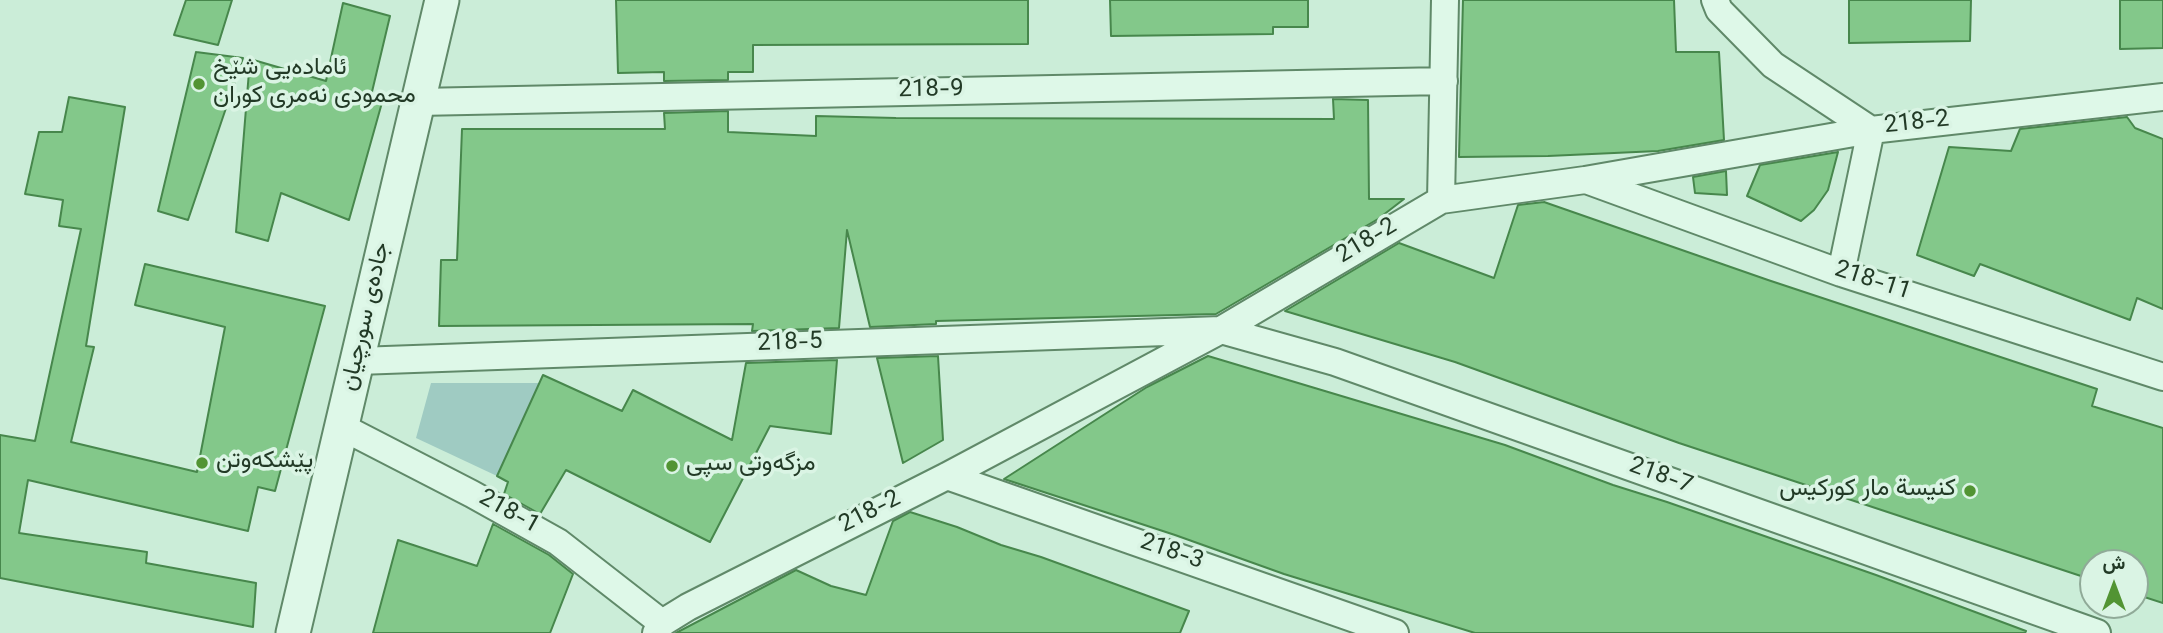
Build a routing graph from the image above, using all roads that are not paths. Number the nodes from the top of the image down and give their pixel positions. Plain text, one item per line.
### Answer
1 (442, 0) edge
2 (1445, 0) edge
3 (1715, 0) edge
4 (1444, 81) junction
5 (2163, 97) edge
6 (418, 102) junction
7 (1871, 130) junction
8 (1585, 180) junction
9 (1441, 200) junction
10 (1841, 273) junction
11 (1221, 330) junction
12 (358, 361) junction
13 (2163, 377) edge
14 (342, 427) junction
15 (947, 476) junction
16 (659, 628) edge
17 (293, 633) edge
18 (1395, 633) edge
19 (2097, 633) edge

1 - 6 street, جادەی سورچیان
2 - 4 street
3 - 7 street
4 - 6 street, 218-9
4 - 9 street
5 - 7 street, 218-2
6 - 12 street, جادەی سورچیان
7 - 8 street, 218-2
7 - 10 street
8 - 9 street, 218-2
8 - 10 street, 218-11
9 - 11 street, 218-2
10 - 13 street, 218-11
11 - 12 street, 218-5
11 - 15 street, 218-2
11 - 19 street, 218-7
12 - 14 street, جادەی سورچیان
14 - 16 street, 218-1
14 - 17 street, جادەی سورچیان
15 - 16 street, 218-2
15 - 18 street, 218-3

